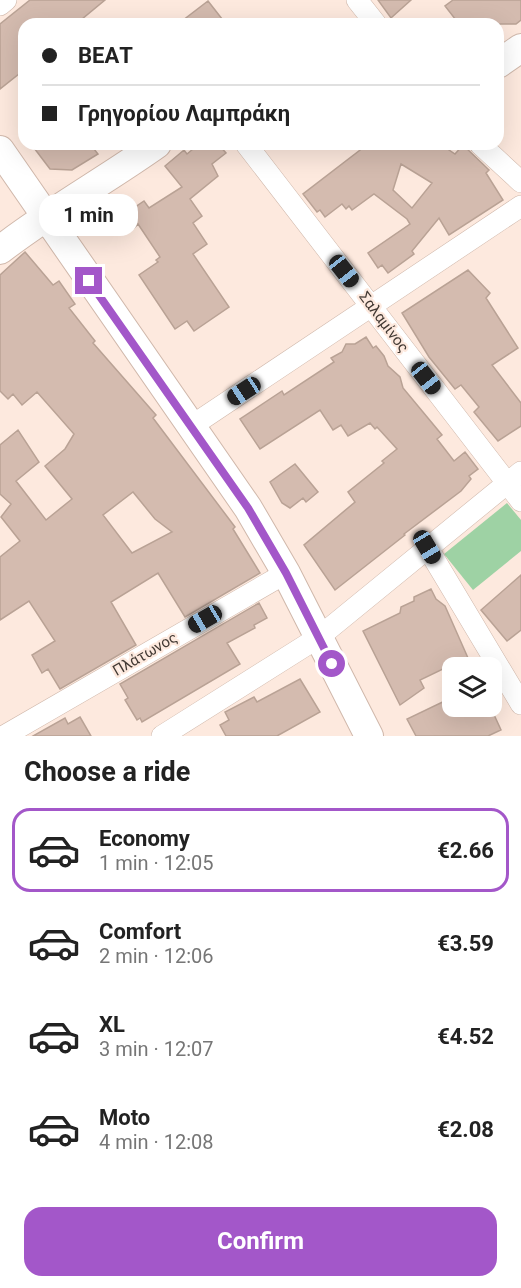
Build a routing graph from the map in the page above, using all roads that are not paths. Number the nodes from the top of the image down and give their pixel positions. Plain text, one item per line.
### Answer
1 (6, 0) edge
2 (357, 0) edge
3 (0, 5) edge
4 (370, 18) edge
5 (521, 48) edge
6 (504, 60) edge
7 (0, 150) edge
8 (149, 150) edge
9 (251, 150) edge
10 (486, 150) edge
11 (521, 182) edge
12 (521, 206) edge
13 (43, 216) junction
14 (0, 250) edge
15 (372, 307) junction
16 (190, 427) junction
17 (514, 478) edge
18 (521, 501) edge
19 (427, 547) junction
20 (286, 573) junction
21 (319, 637) junction
22 (521, 704) edge
23 (4, 736) edge
24 (162, 736) edge
25 (369, 736) edge

1 - 3 street
2 - 4 street
5 - 6 main road
7 - 13 main road
8 - 13 main road
9 - 15 street, Σαλαμίνος
10 - 11 street
12 - 15 street
13 - 14 main road
13 - 16 main road
15 - 16 street
15 - 17 street, Σαλαμίνος
16 - 20 main road
17 - 18 street, Σαλαμίνος
17 - 19 street
19 - 21 street
19 - 22 street
20 - 21 main road
20 - 23 street, Πλάτωνος
21 - 24 street
21 - 25 main road

